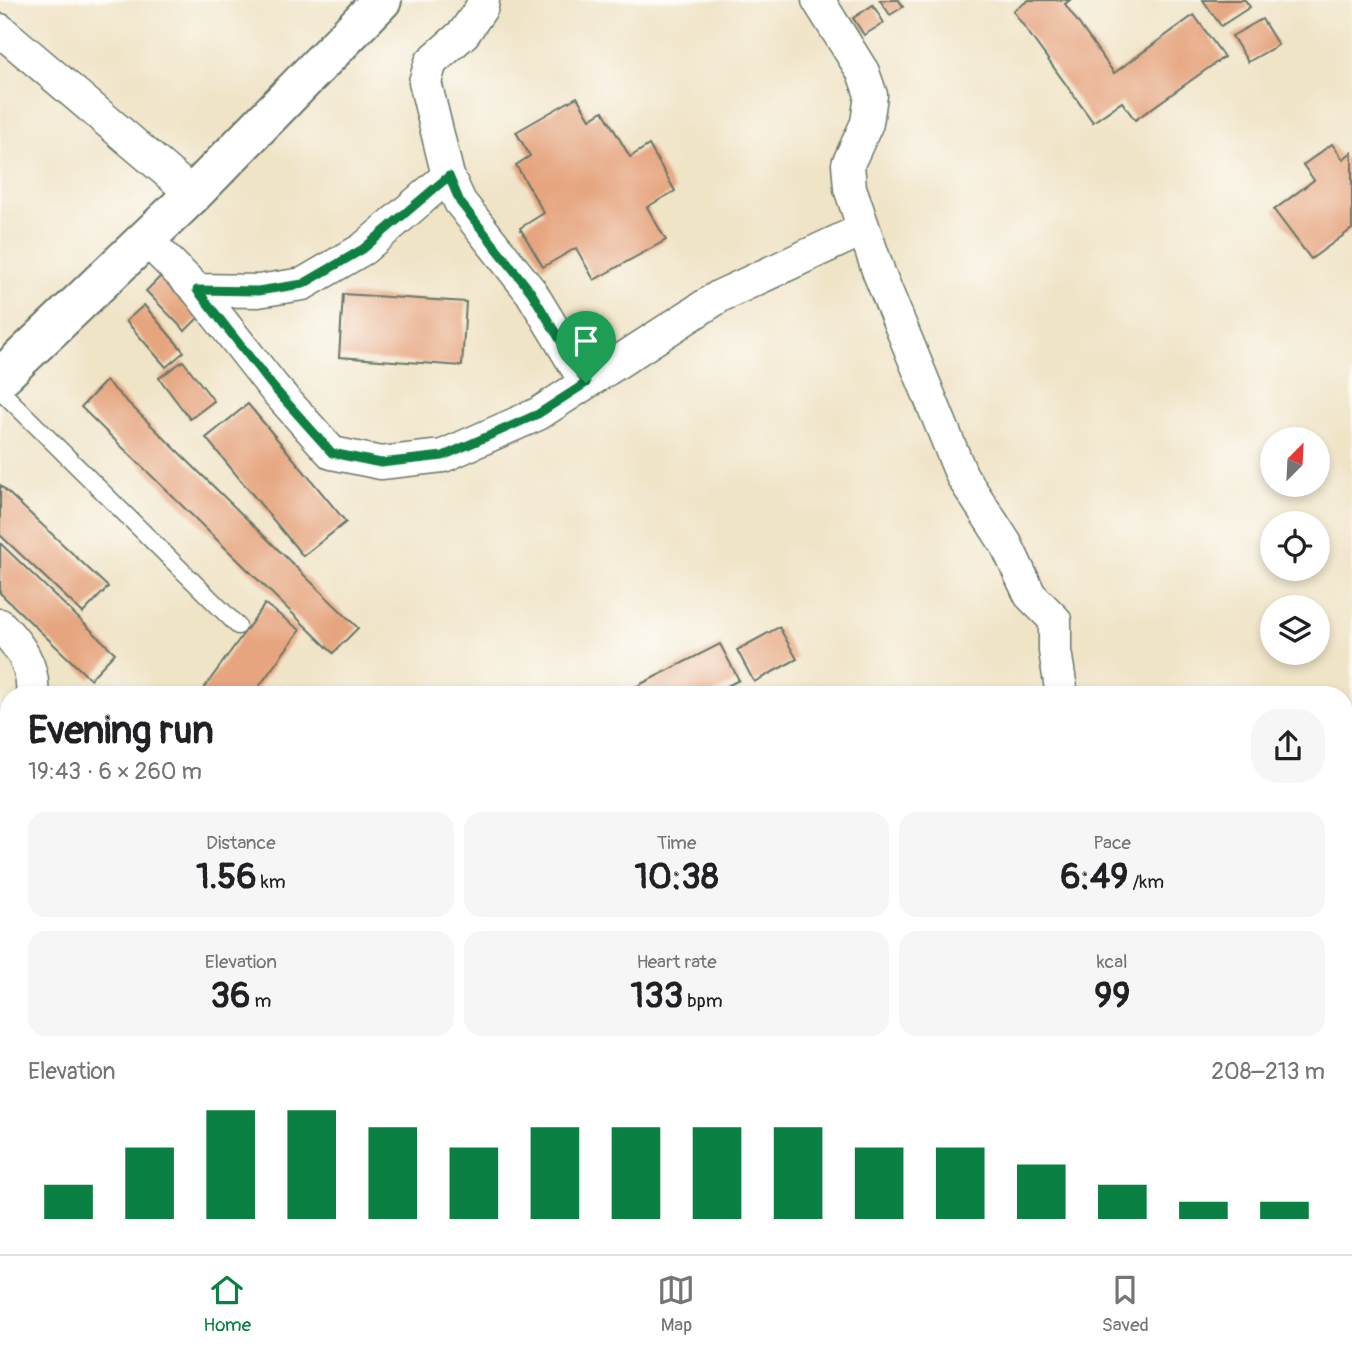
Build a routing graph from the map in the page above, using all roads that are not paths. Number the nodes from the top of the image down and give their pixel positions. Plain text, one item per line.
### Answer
1 (382, 0) edge
2 (483, 0) edge
3 (818, 0) edge
4 (0, 30) edge
5 (449, 176) junction
6 (192, 194) junction
7 (864, 229) junction
8 (146, 239) junction
9 (197, 290) junction
10 (0, 378) edge
11 (586, 383) junction
12 (0, 390) edge
13 (0, 625) edge
14 (238, 626) dead end
15 (33, 686) edge
16 (1061, 686) edge

1 - 6 street
2 - 5 street
3 - 7 street
4 - 6 street
5 - 9 street
5 - 11 street
6 - 8 street
7 - 11 street
7 - 16 street
8 - 9 street
8 - 10 street
9 - 11 street
12 - 14 lane
13 - 15 street

